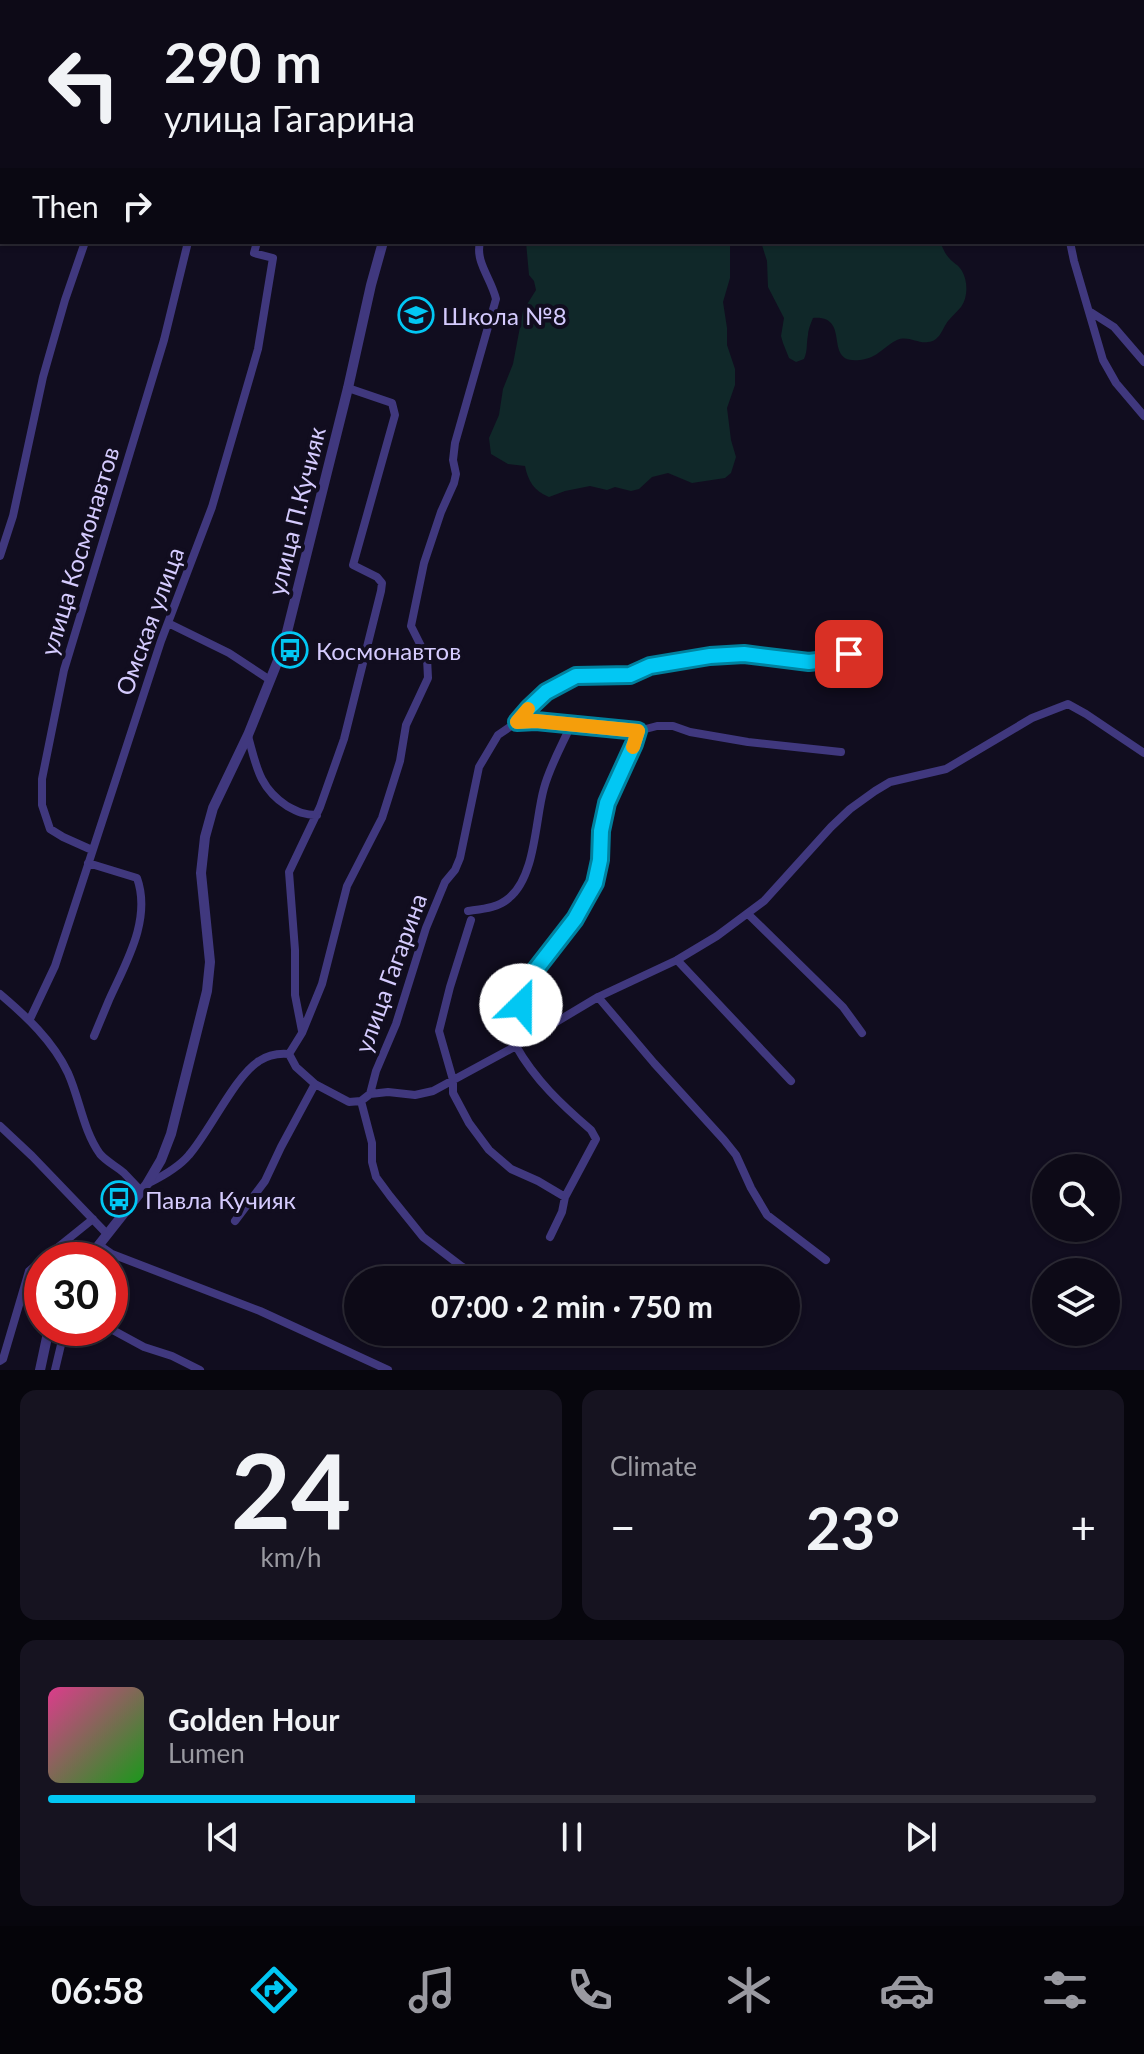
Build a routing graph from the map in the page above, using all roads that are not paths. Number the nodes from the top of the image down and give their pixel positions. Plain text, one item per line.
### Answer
1 (84, 244) edge
2 (188, 244) edge
3 (256, 244) edge
4 (382, 244) edge
5 (480, 244) edge
6 (1071, 244) edge
7 (1088, 311) junction
8 (1144, 362) edge
9 (348, 388) junction
10 (1144, 416) edge
11 (0, 556) edge
12 (168, 623) junction
13 (873, 659) dead end
14 (270, 680) junction
15 (517, 722) junction
16 (571, 725) junction
17 (638, 731) junction
18 (248, 735) junction
19 (841, 752) dead end
20 (1144, 753) edge
21 (317, 815) junction
22 (92, 850) junction
23 (88, 863) junction
24 (748, 914) junction
25 (677, 960) junction
26 (0, 994) edge
27 (598, 997) junction
28 (30, 1019) junction
29 (302, 1033) junction
30 (862, 1033) dead end
31 (94, 1036) dead end
32 (516, 1046) junction
33 (289, 1054) junction
34 (453, 1080) junction
35 (791, 1081) dead end
36 (315, 1084) junction
37 (370, 1094) junction
38 (361, 1101) junction
39 (0, 1126) edge
40 (144, 1188) junction
41 (565, 1197) junction
42 (93, 1219) junction
43 (235, 1221) dead end
44 (107, 1234) junction
45 (550, 1237) dead end
46 (64, 1242) edge
47 (101, 1242) edge
48 (128, 1260) edge
49 (826, 1260) dead end
50 (461, 1266) edge
51 (24, 1291) edge
52 (128, 1338) edge
53 (45, 1346) edge
54 (61, 1346) edge
55 (0, 1361) edge
56 (40, 1370) edge
57 (55, 1370) edge
58 (200, 1370) edge
59 (388, 1370) edge

1 - 11 street
2 - 22 street, улица Космонавтов
3 - 12 street, Омская улица
4 - 9 street, улица П.Кучияк
5 - 29 street
6 - 7 street
7 - 8 street
7 - 10 street
9 - 14 street, улица П.Кучияк
9 - 21 street
12 - 14 street
12 - 22 street, Омская улица
13 - 15 street, улица Гагарина
14 - 18 street, улица П.Кучияк
15 - 16 street
15 - 37 street, улица Гагарина
16 - 17 street
16 - 34 street
17 - 19 street
17 - 32 street
18 - 21 street
18 - 40 street, улица П.Кучияк
20 - 24 street
21 - 29 street
22 - 23 street, Омская улица
23 - 28 street, Омская улица
23 - 31 street
24 - 25 street
24 - 30 street
25 - 27 street
25 - 35 street
26 - 28 street
27 - 32 street
27 - 49 street
28 - 40 street
29 - 33 street
32 - 34 street
32 - 41 street
33 - 36 street
33 - 40 street
34 - 37 street
34 - 41 street
36 - 38 street
36 - 43 street
37 - 38 street
38 - 50 street
39 - 42 street
40 - 44 street, улица П.Кучияк
41 - 45 street
42 - 44 street
42 - 46 street
44 - 47 street, улица П.Кучияк
48 - 59 street
51 - 55 street
52 - 58 street
53 - 56 street
54 - 57 street

